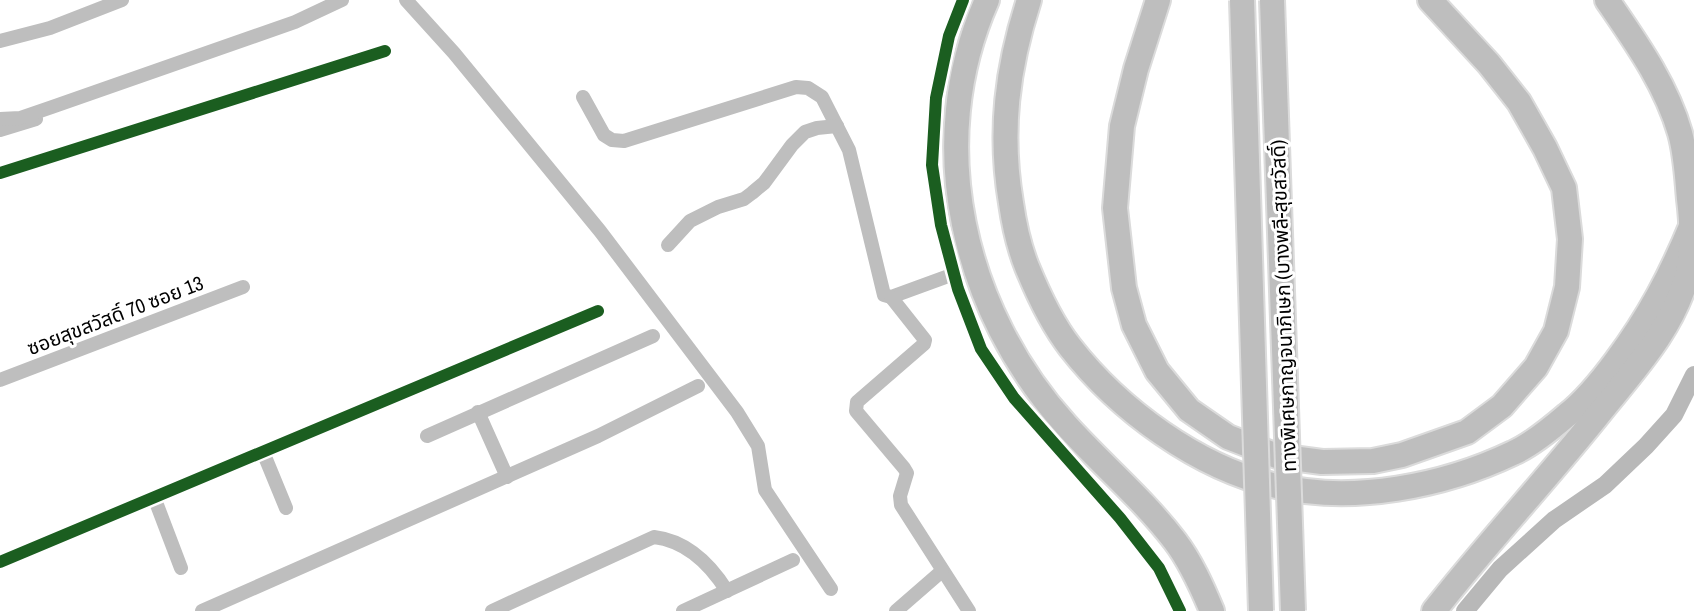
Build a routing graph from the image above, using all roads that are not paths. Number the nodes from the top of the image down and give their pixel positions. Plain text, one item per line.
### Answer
1 (122, 0) edge
2 (342, 0) edge
3 (963, 0) edge
4 (987, 0) edge
5 (1029, 0) edge
6 (1158, 0) edge
7 (1242, 0) edge
8 (1272, 0) edge
9 (1430, 0) edge
10 (1607, 0) edge
11 (0, 41) edge
12 (385, 51) dead end
13 (583, 97) dead end
14 (0, 119) edge
15 (837, 126) junction
16 (0, 173) edge
17 (1692, 224) junction
18 (668, 245) dead end
19 (954, 274) junction
20 (243, 287) dead end
21 (891, 297) junction
22 (598, 311) dead end
23 (653, 336) dead end
24 (1694, 375) edge
25 (0, 380) edge
26 (698, 386) dead end
27 (478, 412) junction
28 (427, 436) dead end
29 (263, 452) junction
30 (507, 477) junction
31 (154, 497) junction
32 (286, 508) dead end
33 (793, 560) dead end
34 (0, 562) edge
35 (181, 568) dead end
36 (942, 571) junction
37 (727, 591) junction
38 (202, 611) edge
39 (492, 611) edge
40 (683, 611) edge
41 (896, 611) edge
42 (969, 611) edge
43 (1180, 611) edge
44 (1212, 611) edge
45 (1261, 611) edge
46 (1293, 611) edge
47 (1434, 611) edge
48 (1465, 611) edge

1 - 11 street
2 - 14 street
3 - 19 street
4 - 44 highway
5 - 17 highway
6 - 9 highway
7 - 45 highway, ทางพิเศษกาญจนาภิเษก (บางพลี-สุขสวัสดิ์), bridge
8 - 46 highway, ทางพิเศษกาญจนาภิเษก (บางพลี-สุขสวัสดิ์), bridge
10 - 17 highway
12 - 16 street
13 - 15 street
15 - 18 street
15 - 21 street
17 - 47 highway
19 - 21 street
19 - 43 street
20 - 25 street, ซอยสุขสวัสดิ์ 70 ซอย 13
21 - 36 street
22 - 29 street
23 - 27 street
24 - 48 main road
26 - 30 street
27 - 28 street
27 - 30 street
29 - 31 street
29 - 32 street
30 - 38 street
31 - 34 street
31 - 35 street
33 - 37 street
36 - 41 street
36 - 42 street
37 - 39 street
37 - 40 street

